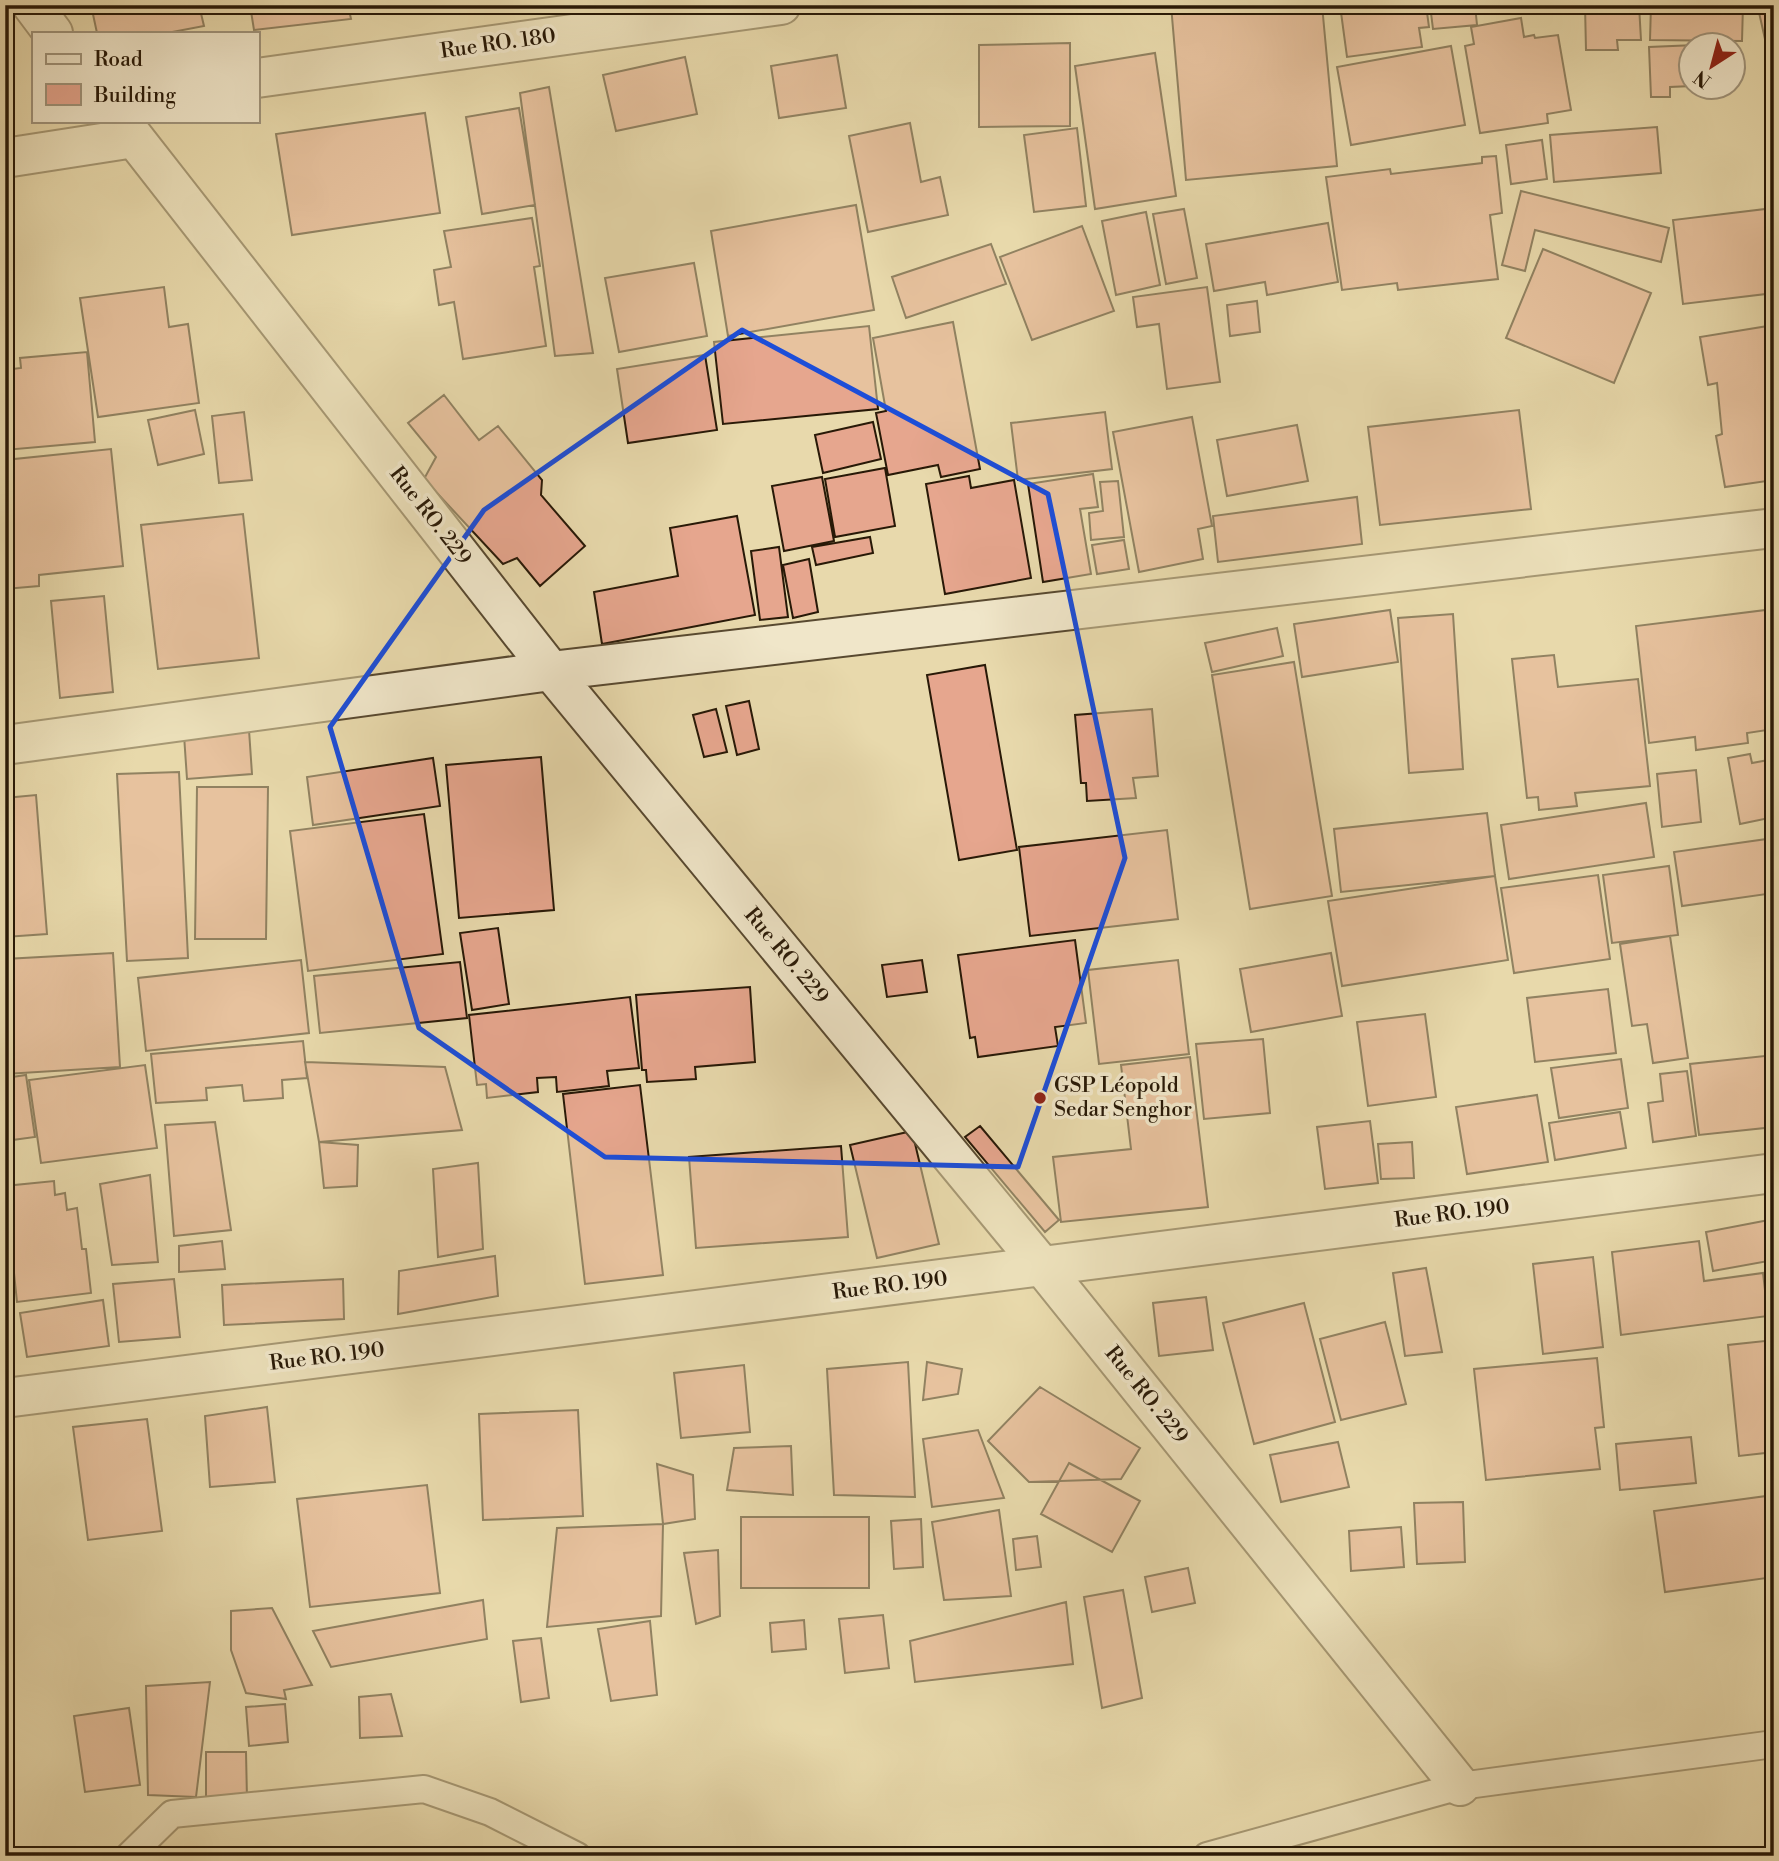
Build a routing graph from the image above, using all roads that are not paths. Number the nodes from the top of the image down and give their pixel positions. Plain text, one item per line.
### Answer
1 (32, 5) edge
2 (781, 5) edge
3 (650, 14) edge
4 (52, 32) edge
5 (259, 78) edge
6 (128, 130) edge
7 (5, 158) edge
8 (1774, 528) edge
9 (551, 671) junction
10 (5, 744) edge
11 (1774, 1172) edge
12 (1042, 1266) junction
13 (5, 1398) edge
14 (1774, 1744) edge
15 (1460, 1786) junction
16 (129, 1856) edge
17 (577, 1856) edge
18 (1207, 1856) edge

1 - 4 street
2 - 3 street, Rue RO. 180
3 - 5 street, Rue RO. 180
6 - 7 street
6 - 9 street, Rue RO. 229
8 - 9 street
9 - 10 street
9 - 12 street, Rue RO. 229
11 - 12 street, Rue RO. 190
12 - 13 street, Rue RO. 190
12 - 15 street, Rue RO. 229
14 - 15 lane
15 - 18 lane
16 - 17 lane

